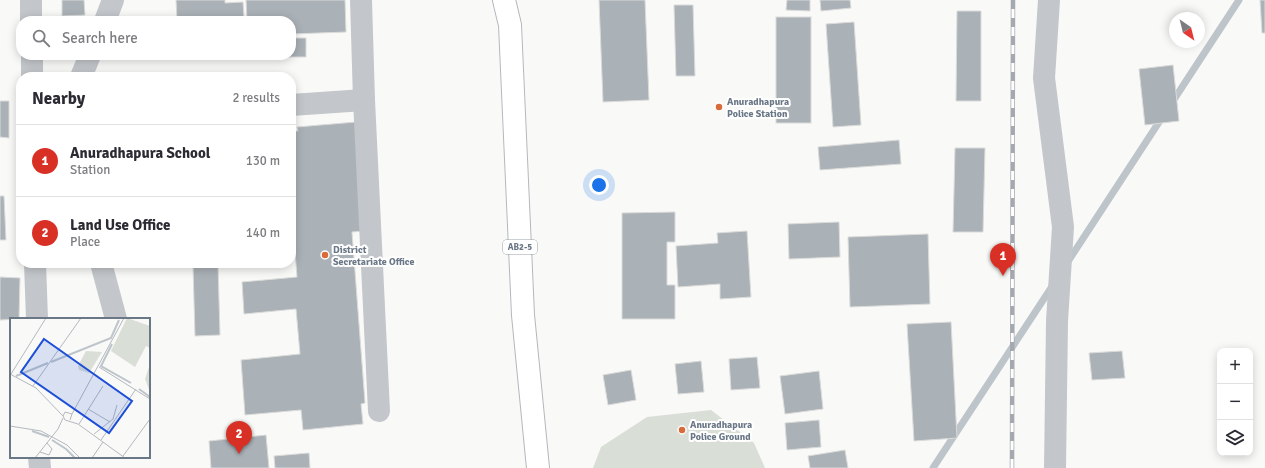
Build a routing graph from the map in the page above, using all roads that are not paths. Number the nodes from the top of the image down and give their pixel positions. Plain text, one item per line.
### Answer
1 (31, 0) edge
2 (113, 0) edge
3 (361, 0) edge
4 (504, 0) edge
5 (520, 0) edge
6 (1048, 0) edge
7 (31, 16) edge
8 (107, 16) edge
9 (510, 25) junction
10 (32, 60) edge
11 (88, 60) edge
12 (32, 72) edge
13 (83, 72) edge
14 (364, 100) junction
15 (296, 105) edge
16 (36, 268) edge
17 (102, 268) edge
18 (37, 318) edge
19 (116, 318) edge
20 (379, 411) dead end
21 (538, 468) edge
22 (1055, 468) edge

1 - 7 street
2 - 8 street
3 - 14 street
4 - 9 main road, AB2-5
5 - 9 main road, AB2-5
6 - 22 street
9 - 21 main road, AB2-5
10 - 12 street
11 - 13 street
14 - 15 street
14 - 20 street
16 - 18 street
17 - 19 street

